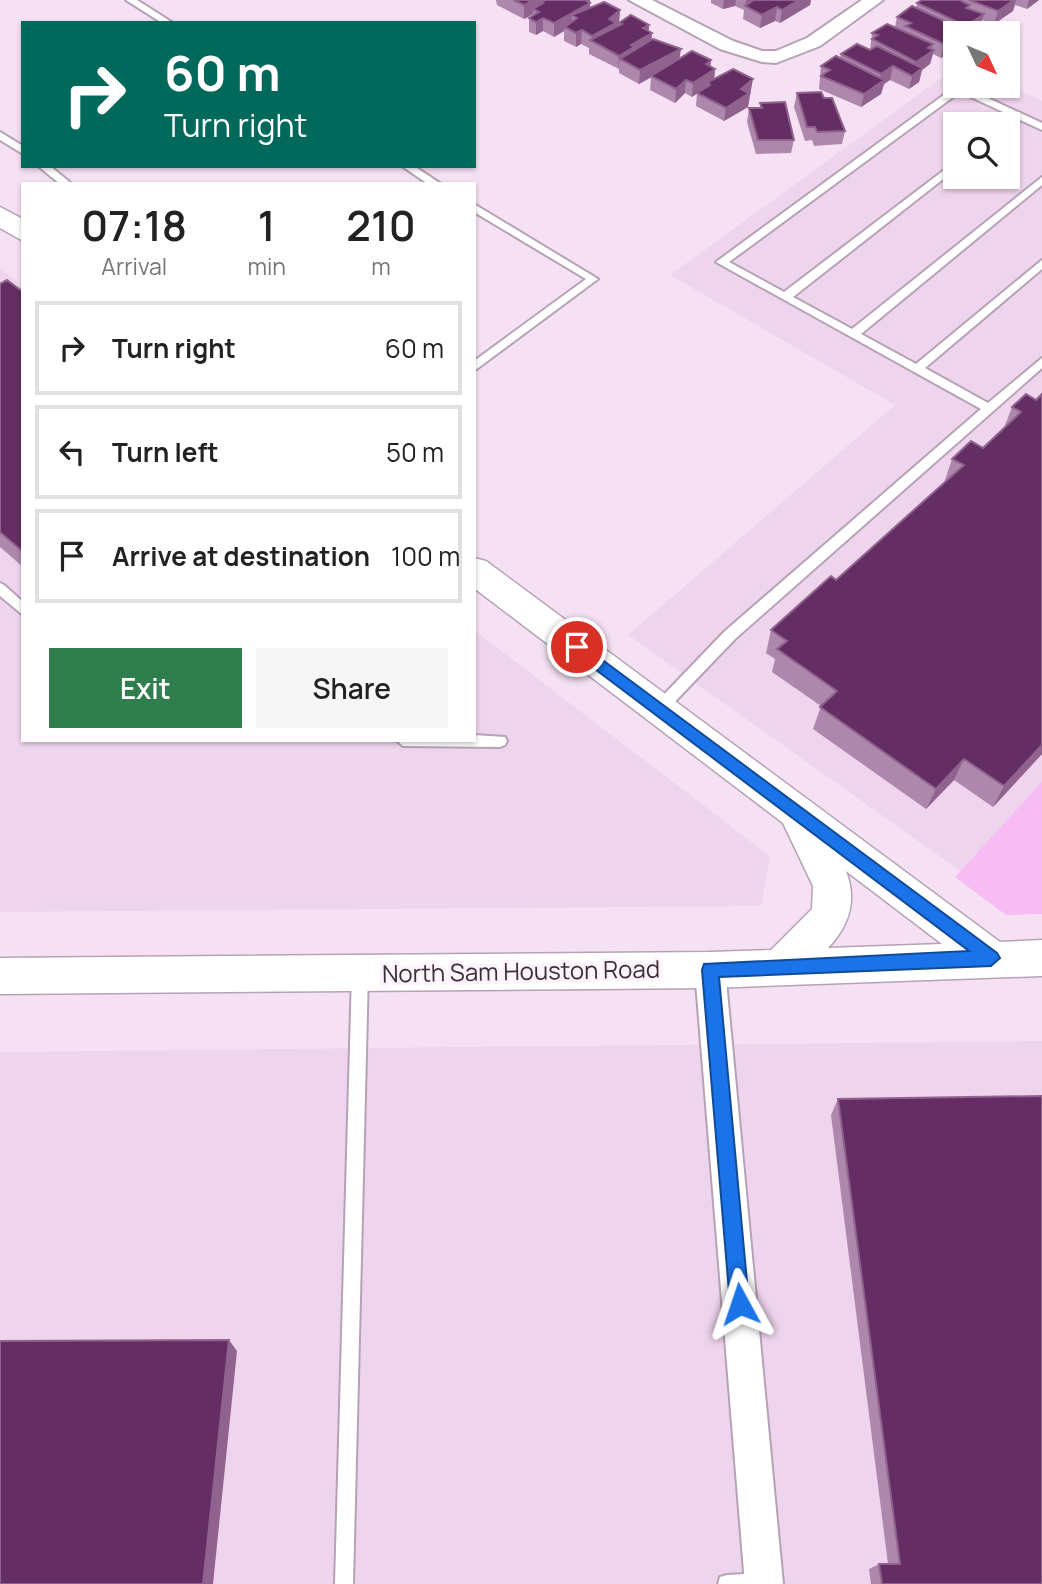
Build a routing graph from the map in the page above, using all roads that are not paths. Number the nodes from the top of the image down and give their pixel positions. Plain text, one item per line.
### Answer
1 (131, 0) edge
2 (638, 0) edge
3 (874, 0) edge
4 (166, 21) edge
5 (1010, 112) edge
6 (1020, 117) edge
7 (1042, 127) edge
8 (0, 135) edge
9 (21, 150) edge
10 (46, 168) edge
11 (410, 168) edge
12 (943, 174) edge
13 (1042, 180) edge
14 (64, 182) edge
15 (433, 182) edge
16 (476, 208) edge
17 (1042, 263) edge
18 (785, 297) junction
19 (853, 334) junction
20 (1042, 362) edge
21 (476, 365) edge
22 (917, 369) junction
23 (990, 409) junction
24 (476, 572) edge
25 (0, 589) edge
26 (21, 608) edge
27 (659, 709) junction
28 (476, 741) edge
29 (500, 741) dead end
30 (789, 806) junction
31 (991, 958) junction
32 (1042, 958) edge
33 (782, 965) junction
34 (710, 970) junction
35 (360, 973) junction
36 (0, 976) edge
37 (764, 1583) edge
38 (344, 1584) edge
39 (727, 1584) edge

1 - 4 lane
2 - 3 street
5 - 18 lane
6 - 7 lane
8 - 9 lane
10 - 14 lane
11 - 15 lane
12 - 18 lane
13 - 19 lane
16 - 21 lane
17 - 22 lane
18 - 19 lane
19 - 22 lane
20 - 23 lane
22 - 23 lane
23 - 27 lane
24 - 27 street
25 - 26 lane
27 - 30 street
28 - 29 lane
30 - 31 street
30 - 33 street
31 - 32 street, North Sam Houston Road
31 - 33 street, North Sam Houston Road
33 - 34 street, North Sam Houston Road
34 - 35 street, North Sam Houston Road
34 - 37 street
35 - 36 street, North Sam Houston Road
35 - 38 lane
37 - 39 lane

